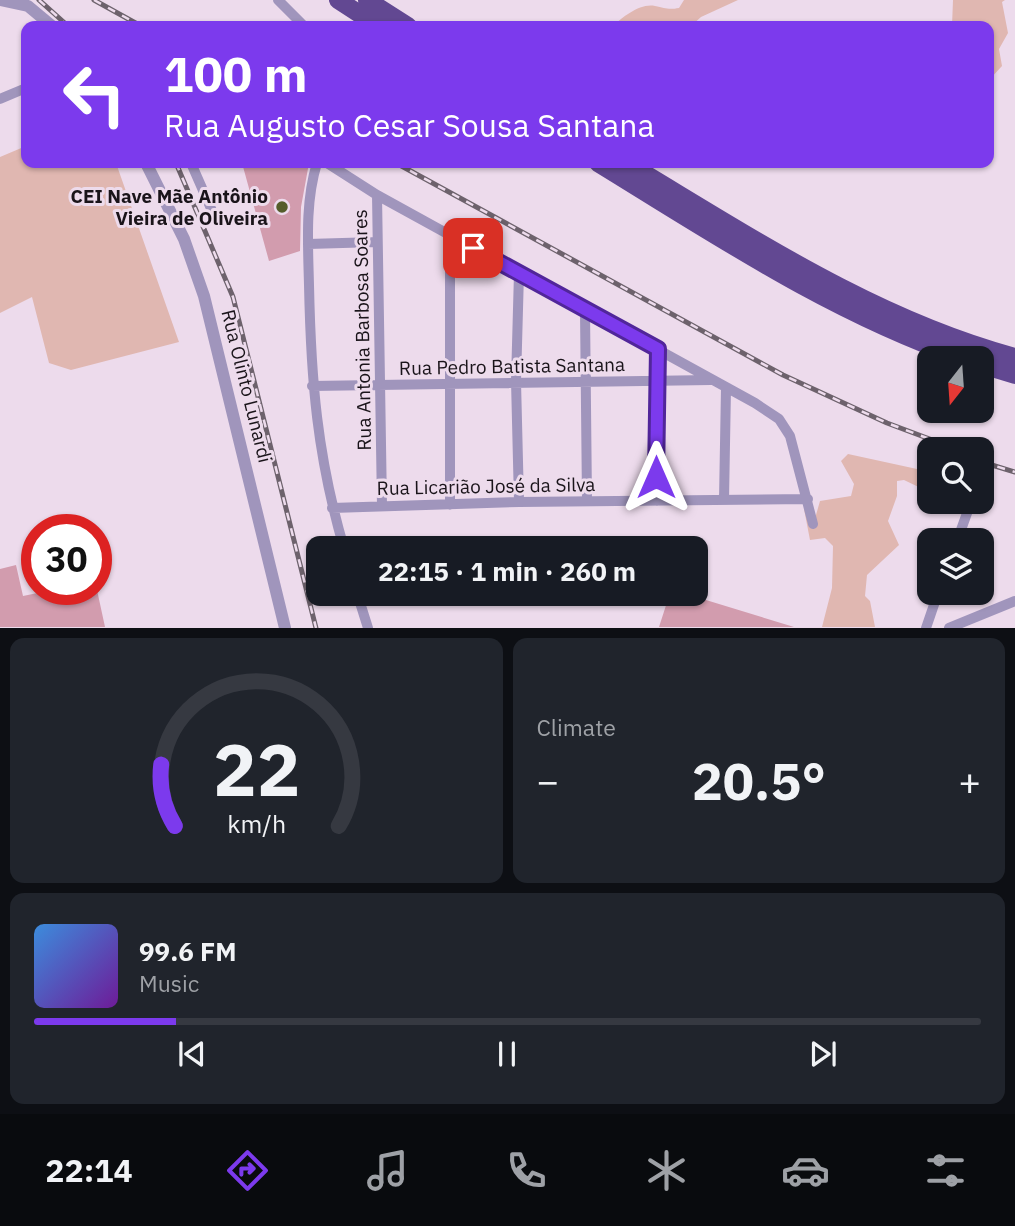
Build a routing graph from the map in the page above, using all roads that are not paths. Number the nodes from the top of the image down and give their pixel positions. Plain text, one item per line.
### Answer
1 (1, 0) edge
2 (278, 0) edge
3 (338, 0) edge
4 (367, 0) edge
5 (46, 21) edge
6 (299, 21) edge
7 (370, 21) edge
8 (400, 21) edge
9 (21, 90) edge
10 (0, 99) edge
11 (148, 168) edge
12 (193, 168) edge
13 (316, 168) edge
14 (335, 168) edge
15 (606, 168) edge
16 (635, 168) edge
17 (377, 195) junction
18 (216, 220) dead end
19 (450, 235) junction
20 (377, 242) junction
21 (308, 244) junction
22 (519, 274) junction
23 (585, 312) junction
24 (932, 346) edge
25 (658, 349) junction
26 (1015, 357) edge
27 (994, 369) edge
28 (1015, 375) edge
29 (713, 380) junction
30 (516, 381) junction
31 (656, 381) junction
32 (586, 382) junction
33 (449, 383) junction
34 (312, 386) junction
35 (382, 386) junction
36 (726, 388) junction
37 (808, 499) junction
38 (724, 500) junction
39 (657, 501) junction
40 (519, 502) junction
41 (587, 502) junction
42 (450, 505) junction
43 (382, 506) junction
44 (332, 508) junction
45 (813, 524) dead end
46 (340, 536) edge
47 (1015, 601) edge
48 (935, 605) edge
49 (361, 606) edge
50 (285, 628) edge
51 (368, 628) edge
52 (926, 628) edge
53 (949, 628) edge

1 - 5 street
2 - 6 street
3 - 7 highway
4 - 8 highway
9 - 10 street
11 - 50 street, Rua Olinto Lunardi
12 - 18 street
13 - 21 street
14 - 17 street
15 - 24 highway
16 - 26 highway
17 - 19 street
17 - 20 street, Rua Antonia Barbosa Soares
19 - 22 street
19 - 33 street
20 - 21 street
20 - 35 street, Rua Antonia Barbosa Soares
21 - 34 street
22 - 23 street
22 - 30 street
23 - 25 street
23 - 32 street
25 - 29 street
25 - 31 street
27 - 28 highway
29 - 31 street, Rua Pedro Batista Santana
29 - 36 street
30 - 32 street, Rua Pedro Batista Santana
30 - 33 street, Rua Pedro Batista Santana
30 - 40 street
31 - 32 street, Rua Pedro Batista Santana
31 - 39 street
32 - 41 street
33 - 35 street, Rua Pedro Batista Santana
33 - 42 street
34 - 35 street, Rua Pedro Batista Santana
34 - 44 street
35 - 43 street, Rua Antonia Barbosa Soares
36 - 37 street
36 - 38 street
37 - 38 street, Rua Licarião José da Silva
37 - 45 street
38 - 39 street, Rua Licarião José da Silva
39 - 41 street, Rua Licarião José da Silva
40 - 41 street, Rua Licarião José da Silva
40 - 42 street, Rua Licarião José da Silva
42 - 43 street, Rua Licarião José da Silva
43 - 44 street, Rua Licarião José da Silva
44 - 46 street
47 - 53 street
48 - 52 street
49 - 51 street

